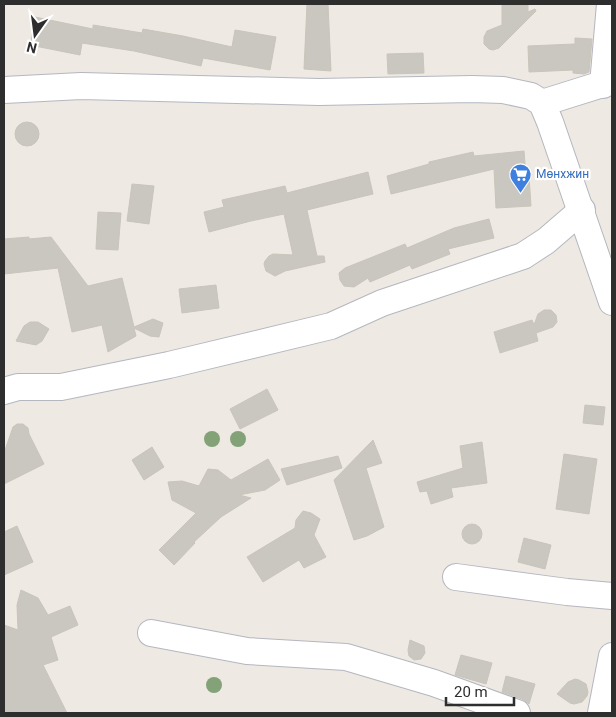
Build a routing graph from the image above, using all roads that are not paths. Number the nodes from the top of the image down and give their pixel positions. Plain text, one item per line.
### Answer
1 (610, 4) edge
2 (607, 83) edge
3 (4, 90) edge
4 (542, 103) junction
5 (582, 210) junction
6 (612, 302) edge
7 (4, 391) edge
8 (456, 577) dead end
9 (612, 596) edge
10 (151, 633) dead end
11 (612, 656) edge
12 (517, 713) edge
13 (601, 713) edge

1 - 2 street
2 - 4 street
3 - 4 street
4 - 5 street
5 - 6 street
5 - 7 street
8 - 9 street
10 - 12 street
11 - 13 street

